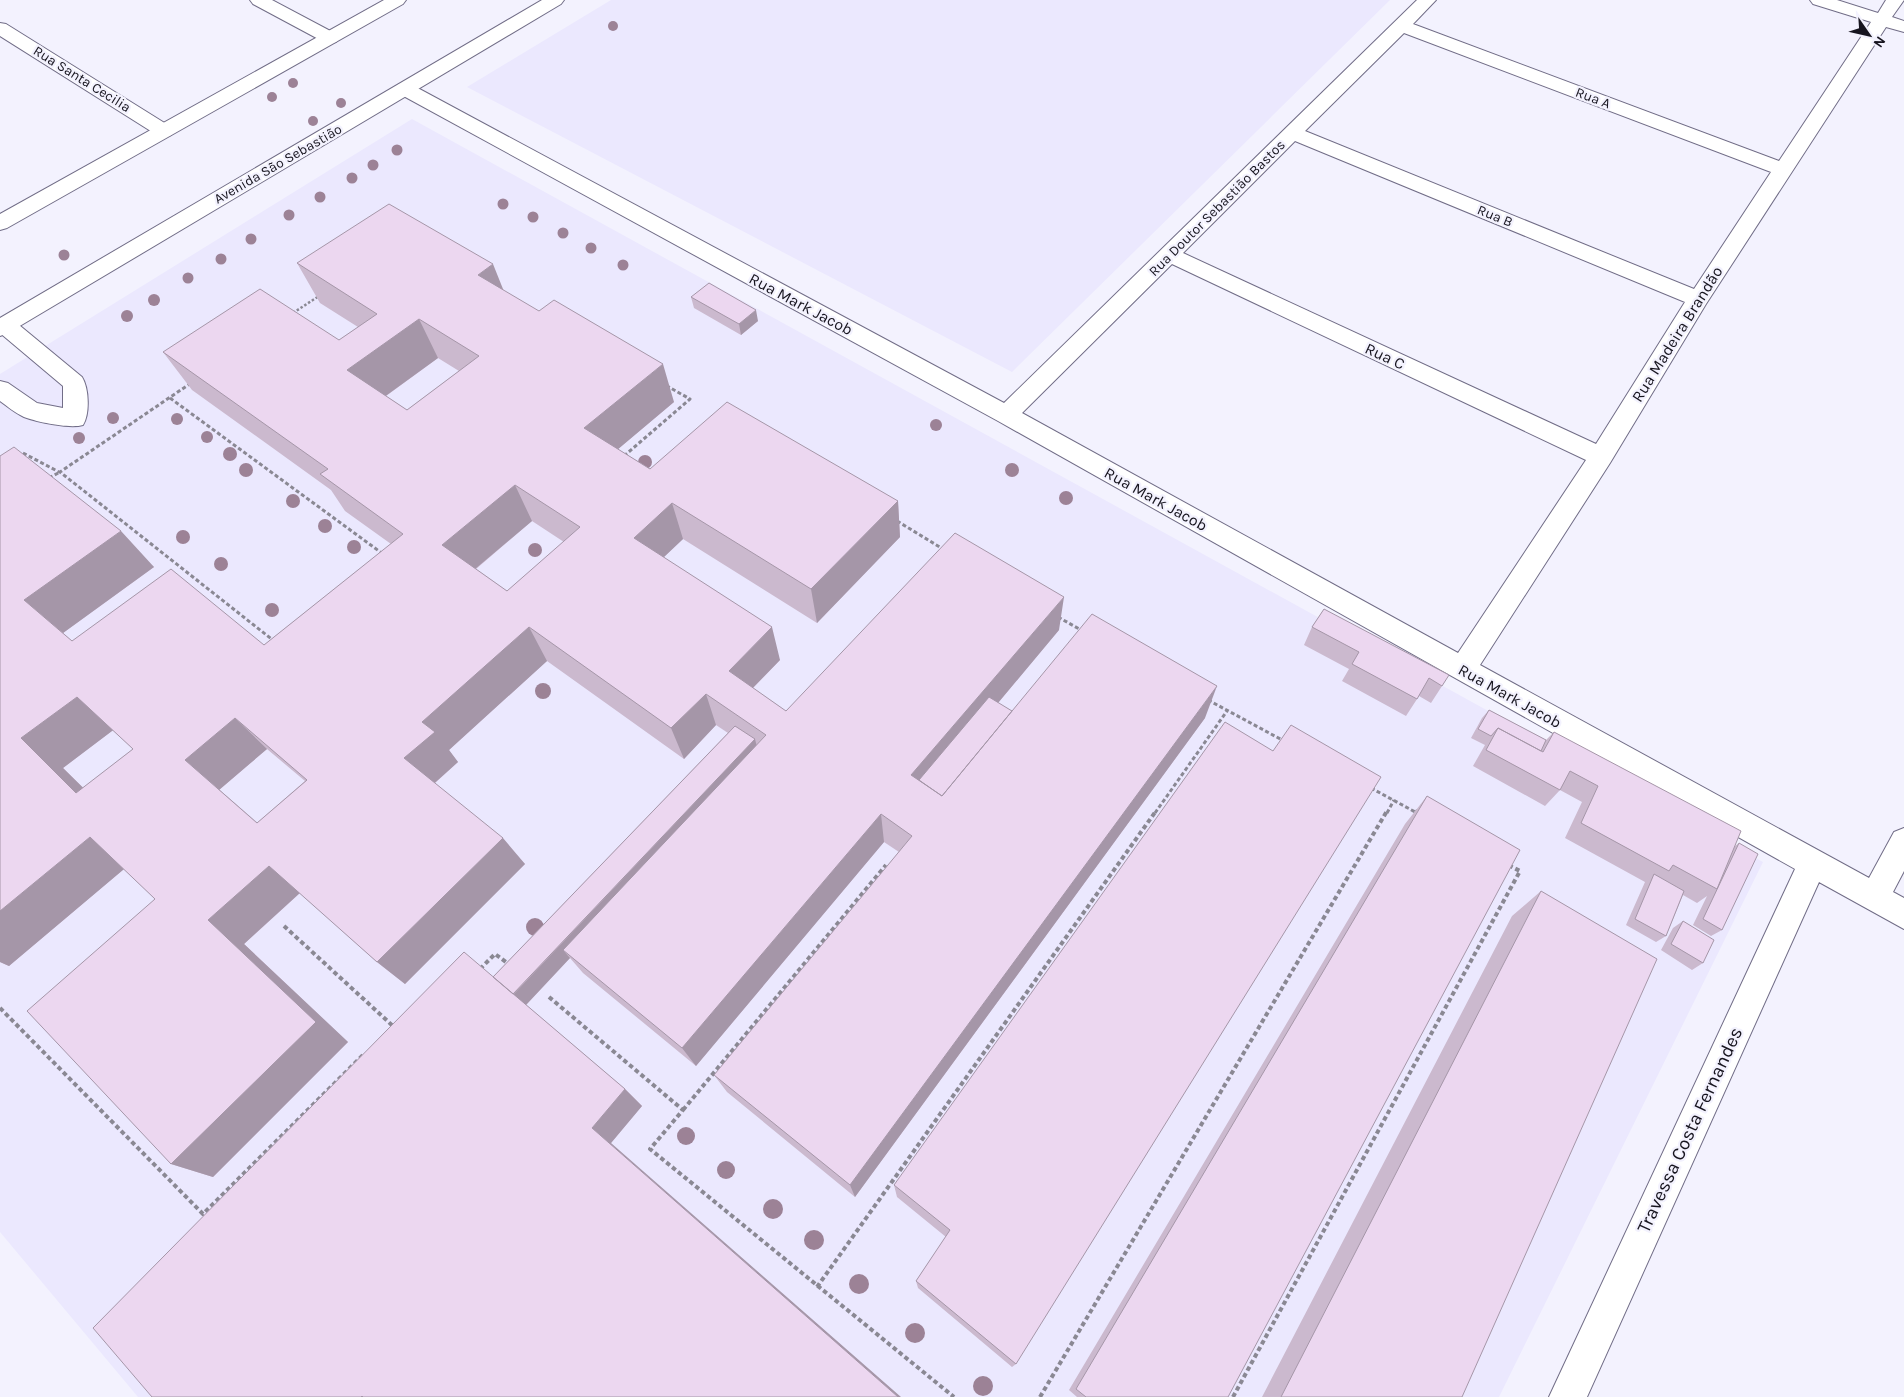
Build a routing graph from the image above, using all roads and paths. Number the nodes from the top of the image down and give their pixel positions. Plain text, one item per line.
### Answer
1 (258, 0) edge
2 (397, 0) edge
3 (555, 0) edge
4 (1427, 0) edge
5 (1819, 0) edge
6 (1895, 0) edge
7 (1882, 20) junction
8 (1401, 26) junction
9 (1904, 27) edge
10 (0, 28) edge
11 (330, 38) junction
12 (405, 90) junction
13 (164, 131) junction
14 (1292, 132) junction
15 (1784, 170) junction
16 (0, 223) edge
17 (1170, 255) junction
18 (326, 291) edge
19 (1698, 299) junction
20 (286, 308) edge
21 (294, 312) junction
22 (286, 318) edge
23 (302, 318) edge
24 (2, 326) edge
25 (193, 382) edge
26 (664, 384) edge
27 (0, 389) edge
28 (170, 398) junction
29 (1006, 415) junction
30 (23, 453) edge
31 (1600, 457) junction
32 (619, 461) edge
33 (60, 472) junction
34 (45, 480) edge
35 (892, 518) edge
36 (944, 549) edge
37 (389, 559) edge
38 (1056, 615) edge
39 (1081, 630) junction
40 (1090, 635) edge
41 (1075, 638) edge
42 (281, 647) edge
43 (1462, 669) junction
44 (1202, 697) edge
45 (1227, 711) junction
46 (1289, 744) edge
47 (1368, 786) edge
48 (1394, 800) junction
49 (1419, 814) edge
50 (1904, 842) edge
51 (1503, 862) edge
52 (1812, 864) junction
53 (886, 865) edge
54 (1874, 898) junction
55 (1904, 914) edge
56 (284, 926) dead end
57 (516, 970) edge
58 (475, 974) edge
59 (549, 997) dead end
60 (0, 1008) edge
61 (392, 1025) junction
62 (398, 1031) edge
63 (386, 1032) edge
64 (371, 1046) edge
65 (683, 1110) junction
66 (817, 1287) junction
67 (954, 1397) edge
68 (1040, 1397) edge
69 (1233, 1397) edge
70 (1568, 1397) edge

1 - 11 street
2 - 11 street
3 - 12 street, Avenida São Sebastião
4 - 8 street, Rua Doutor Sebastião Bastos
5 - 7 street
6 - 7 street, Rua Madeira Brandão
7 - 9 street
7 - 15 street, Rua Madeira Brandão
8 - 14 street, Rua Doutor Sebastião Bastos
8 - 15 street, Rua A
10 - 13 street, Rua Santa Cecilia
11 - 13 street
12 - 24 street, Avenida São Sebastião
12 - 29 street, Rua Mark Jacob
13 - 16 street
14 - 17 street, Rua Doutor Sebastião Bastos
14 - 19 street, Rua B
15 - 19 street, Rua Madeira Brandão
17 - 29 street, Rua Doutor Sebastião Bastos
17 - 31 street, Rua C
18 - 21 path
19 - 31 street, Rua Madeira Brandão
20 - 21 path
21 - 22 path
21 - 23 path
24 - 27 street
25 - 28 path
26 - 32 path
28 - 33 path
28 - 37 path
29 - 43 street, Rua Mark Jacob
30 - 33 path
31 - 43 street, Rua Madeira Brandão
33 - 34 path
33 - 42 path
35 - 36 path
38 - 39 path
39 - 40 path
39 - 41 path
43 - 52 street, Rua Mark Jacob
44 - 45 path
45 - 46 path
45 - 66 path
47 - 48 path
48 - 49 path
48 - 68 path
50 - 54 street
51 - 69 path
52 - 54 street, Rua Mark Jacob
52 - 70 street, Travessa Costa Fernandes
53 - 65 path
54 - 55 street, Rua Mark Jacob
56 - 61 path
57 - 58 path
59 - 65 path
60 - 64 path
61 - 62 path
61 - 63 path
65 - 66 path
66 - 67 path

